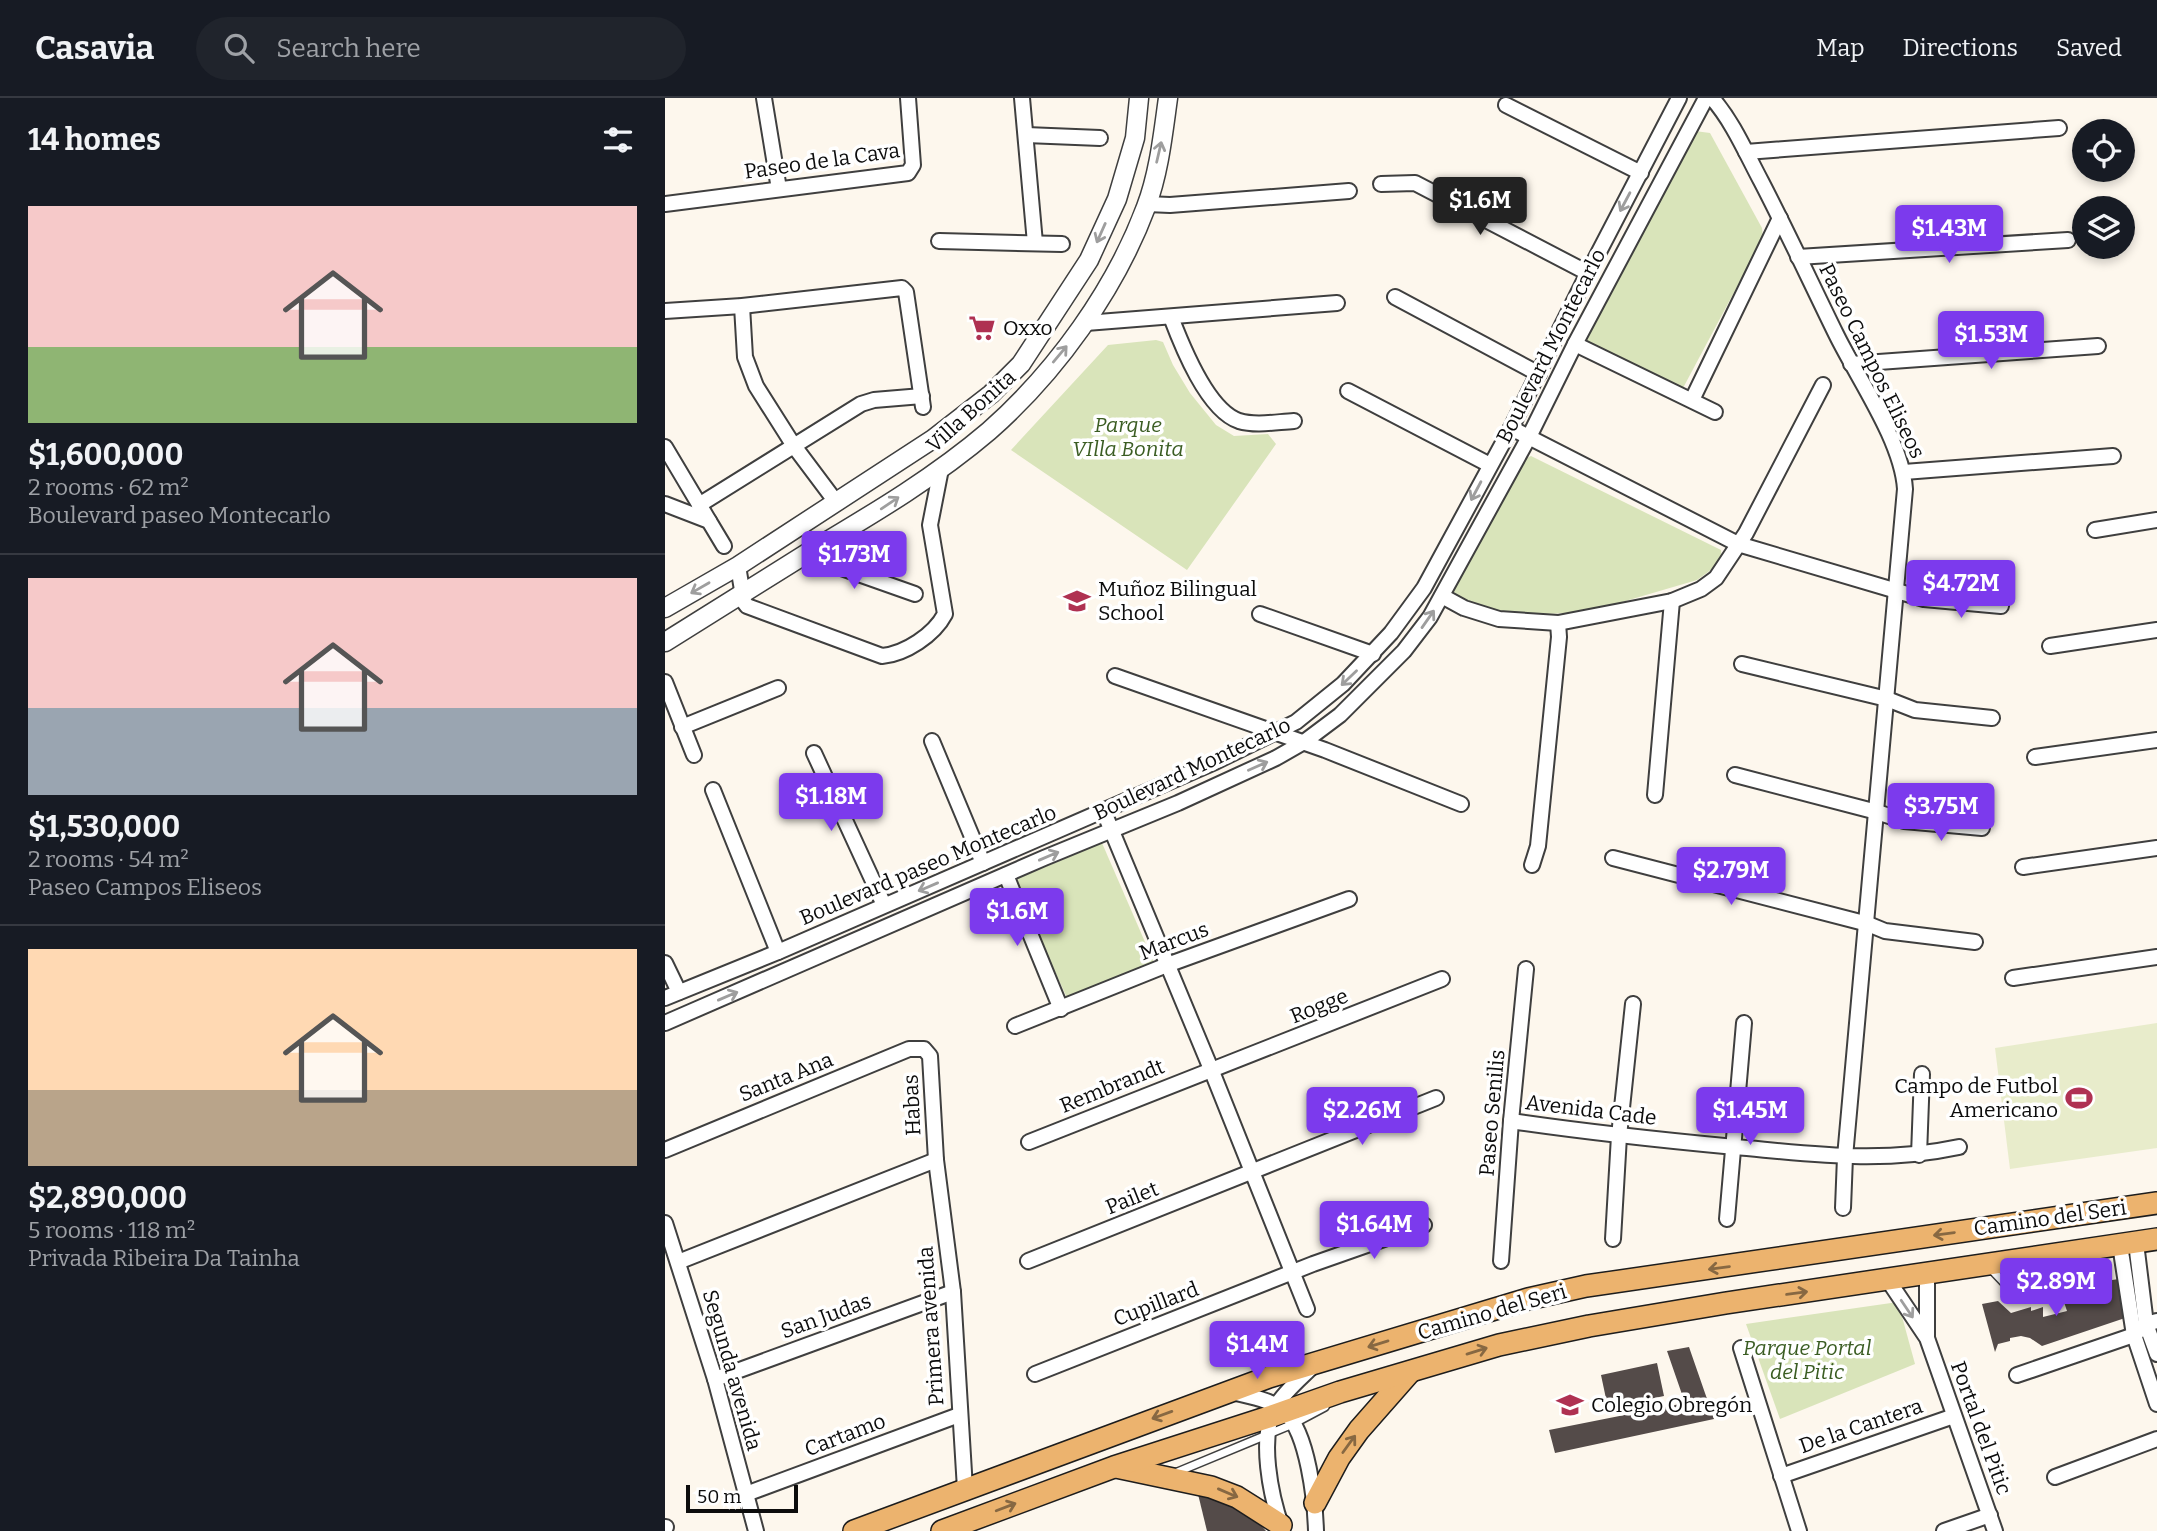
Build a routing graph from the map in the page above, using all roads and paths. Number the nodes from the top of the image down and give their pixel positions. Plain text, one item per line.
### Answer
1 (764, 98) edge
2 (908, 98) edge
3 (1022, 98) edge
4 (1139, 98) edge
5 (1168, 98) edge
6 (1679, 98) edge
7 (1706, 98) edge
8 (1712, 98) edge
9 (1506, 106) dead end
10 (2059, 128) dead end
11 (1026, 135) junction
12 (1100, 138) dead end
13 (1746, 152) junction
14 (1641, 173) junction
15 (1381, 184) dead end
16 (779, 189) junction
17 (1349, 191) dead end
18 (665, 204) edge
19 (1147, 204) junction
20 (1780, 219) junction
21 (2068, 240) dead end
22 (939, 241) dead end
23 (1035, 243) junction
24 (1062, 244) dead end
25 (1798, 257) junction
26 (1089, 260) junction
27 (1587, 273) junction
28 (1114, 277) junction
29 (1395, 296) dead end
30 (1337, 303) dead end
31 (742, 306) junction
32 (665, 312) edge
33 (1171, 317) junction
34 (1086, 323) junction
35 (1574, 344) junction
36 (2098, 346) dead end
37 (1851, 364) junction
38 (1538, 374) junction
39 (1823, 385) dead end
40 (1348, 391) dead end
41 (1692, 400) junction
42 (1715, 412) dead end
43 (1294, 421) dead end
44 (1511, 428) junction
45 (1529, 437) junction
46 (794, 446) junction
47 (665, 447) edge
48 (2113, 456) dead end
49 (1490, 465) junction
50 (941, 469) junction
51 (1904, 472) junction
52 (836, 502) junction
53 (665, 504) edge
54 (699, 505) junction
55 (2157, 520) edge
56 (709, 521) junction
57 (2095, 530) dead end
58 (1738, 544) junction
59 (724, 546) dead end
60 (808, 553) junction
61 (738, 566) junction
62 (1897, 591) junction
63 (742, 594) junction
64 (915, 594) dead end
65 (1442, 596) junction
66 (1672, 601) junction
67 (2001, 606) dead end
68 (665, 608) edge
69 (1260, 614) dead end
70 (1558, 623) junction
71 (2157, 630) edge
72 (665, 642) edge
73 (2050, 646) dead end
74 (1373, 654) junction
75 (1742, 664) dead end
76 (1115, 676) dead end
77 (665, 682) edge
78 (778, 688) dead end
79 (1887, 699) junction
80 (1992, 718) dead end
81 (682, 727) junction
82 (1277, 732) junction
83 (2157, 740) edge
84 (932, 741) dead end
85 (1304, 742) junction
86 (814, 753) dead end
87 (694, 755) dead end
88 (2035, 757) dead end
89 (1735, 775) dead end
90 (713, 790) dead end
91 (1655, 795) dead end
92 (1461, 804) dead end
93 (1104, 812) junction
94 (1877, 812) junction
95 (1982, 828) dead end
96 (1110, 831) junction
97 (2157, 848) edge
98 (981, 858) junction
99 (1613, 858) dead end
100 (1532, 865) dead end
101 (2023, 867) dead end
102 (1006, 875) junction
103 (1349, 899) dead end
104 (882, 901) junction
105 (1868, 924) junction
106 (1975, 942) dead end
107 (777, 948) junction
108 (2157, 957) edge
109 (665, 963) edge
110 (1167, 965) junction
111 (1526, 970) dead end
112 (2013, 978) dead end
113 (1442, 979) dead end
114 (673, 992) edge
115 (1633, 1004) dead end
116 (1061, 1009) junction
117 (665, 1023) edge
118 (1744, 1023) dead end
119 (1015, 1026) dead end
120 (924, 1049) joint
121 (1211, 1069) junction
122 (1922, 1074) dead end
123 (1436, 1098) dead end
124 (1511, 1121) junction
125 (1619, 1136) junction
126 (1029, 1142) dead end
127 (1732, 1147) junction
128 (1959, 1147) dead end
129 (665, 1150) edge
130 (1919, 1156) junction
131 (1845, 1157) junction
132 (936, 1160) junction
133 (1251, 1172) junction
134 (2157, 1203) edge
135 (1843, 1208) dead end
136 (1727, 1219) dead end
137 (665, 1223) edge
138 (1424, 1225) dead end
139 (1613, 1239) dead end
140 (2138, 1242) edge
141 (2097, 1248) junction
142 (1028, 1261) dead end
143 (1500, 1261) dead end
144 (677, 1262) junction
145 (1987, 1265) junction
146 (1291, 1273) junction
147 (1927, 1274) junction
148 (1888, 1280) junction
149 (953, 1292) junction
150 (1307, 1309) dead end
151 (2151, 1322) edge
152 (2134, 1335) junction
153 (1927, 1338) junction
154 (1741, 1348) dead end
155 (2157, 1354) edge
156 (1316, 1363) junction
157 (1411, 1371) junction
158 (1035, 1374) dead end
159 (2017, 1375) dead end
160 (715, 1379) junction
161 (1228, 1391) junction
162 (2157, 1404) edge
163 (959, 1415) junction
164 (1954, 1416) junction
165 (1279, 1418) junction
166 (2157, 1439) edge
167 (1114, 1467) junction
168 (1781, 1476) junction
169 (1165, 1477) junction
170 (2055, 1477) dead end
171 (965, 1489) junction
172 (746, 1494) junction
173 (1315, 1503) junction
174 (1990, 1515) junction
175 (1282, 1528) edge
176 (756, 1531) edge
177 (853, 1531) edge
178 (942, 1531) edge
179 (1316, 1531) edge
180 (1799, 1531) edge
181 (1944, 1531) edge
182 (1995, 1531) edge

1 - 16 street
2 - 16 street, Paseo de la Cava
3 - 11 street
4 -> 26 street, Villa Bonita
19 -> 5 street, Villa Bonita
6 - 14 street, Boulevard paseo Montecarlo
7 - 35 street, Boulevard Montecarlo
8 - 13 street, Paseo Campos Eliseos
9 - 14 street
10 - 13 street
11 - 12 street
11 - 23 street
13 - 20 street, Paseo Campos Eliseos
14 -> 27 street, Boulevard paseo Montecarlo
15 - 27 street
16 - 18 street, Paseo de la Cava
17 - 19 street
19 - 28 street, Villa Bonita
20 - 25 street, Paseo Campos Eliseos
20 - 41 street
21 - 25 street
22 - 23 street
23 - 24 street
25 - 37 street, Paseo Campos Eliseos
26 - 28 street
26 - 52 street, Villa Bonita
27 - 38 street, Boulevard paseo Montecarlo
28 - 34 street, Villa Bonita
29 - 38 street
30 - 33 street
31 - 32 street
31 - 46 street
31 - 46 street
33 - 34 street
33 - 43 street
50 -> 34 street, Villa Bonita
35 - 41 street
35 - 45 street, Boulevard Montecarlo
36 - 37 street
37 - 51 street, Paseo Campos Eliseos
38 - 44 street, Boulevard paseo Montecarlo
39 - 58 street
40 - 49 street
41 - 42 street
44 - 45 street
44 - 49 street, Boulevard paseo Montecarlo
45 - 58 street
45 - 65 street, Boulevard Montecarlo
46 - 52 street
46 - 54 street
47 - 54 street
48 - 51 street
49 -> 74 street, Boulevard paseo Montecarlo
60 -> 50 street, Villa Bonita
50 - 63 street
51 - 62 street, Paseo Campos Eliseos
52 - 61 street, Villa Bonita
53 - 56 street
54 - 56 street
55 - 57 street
56 - 59 street
58 - 62 street
58 - 66 street
60 - 63 street, Villa Bonita
60 - 64 street
61 - 63 street
61 -> 68 street, Villa Bonita
62 - 67 street
62 - 79 street, Paseo Campos Eliseos
63 - 72 street, Villa Bonita
65 - 70 street
85 -> 65 street, Boulevard Montecarlo
66 - 70 street
66 - 91 street
69 - 74 street
70 - 100 street
71 - 73 street
74 -> 82 street, Boulevard paseo Montecarlo
75 - 79 street
76 - 82 street
77 - 81 street
78 - 81 street
79 - 80 street
79 - 94 street, Paseo Campos Eliseos
81 - 87 street
82 - 85 street
82 - 93 street, Boulevard paseo Montecarlo
83 - 88 street
84 - 98 street
85 - 92 street
96 -> 85 street, Boulevard Montecarlo
86 - 104 street
89 - 94 street
90 - 107 street
93 - 96 street
93 - 98 street, Boulevard paseo Montecarlo
94 - 95 street
94 - 105 street, Paseo Campos Eliseos
102 -> 96 street, Boulevard Montecarlo
96 - 110 street
97 - 101 street
98 -> 104 street, Boulevard paseo Montecarlo
99 - 105 street
102 - 116 street
117 -> 102 street, Boulevard Montecarlo
103 - 110 street, Marcus
104 - 107 street, Boulevard paseo Montecarlo
105 - 106 street
105 - 131 street, Paseo Campos Eliseos
107 - 114 street, Boulevard paseo Montecarlo
108 - 112 street
109 - 114 street
110 - 116 street, Marcus
110 - 121 street
111 - 124 street, Paseo Senilis
113 - 121 street, Rogge
115 - 125 street
116 - 119 street, Marcus
118 - 127 street
120 - 129 street, Santa Ana
120 - 132 street, Habas
121 - 126 street, Rembrandt
121 - 133 street
122 - 130 street
123 - 133 street, Pailet
124 - 125 street, Avenida Cade
124 - 143 street, Paseo Senilis
125 - 127 street, Avenida Cade
125 - 139 street
127 - 131 street, Avenida Cade
127 - 136 street
128 - 130 street, Avenida Cade
130 - 131 street, Avenida Cade
131 - 135 street, Paseo Campos Eliseos
132 - 144 street
132 - 149 street, Primera avenida
133 - 142 street, Pailet
133 - 146 street
134 -> 156 main road, Camino del Seri
137 - 144 street
138 - 146 street, Cupillard
140 - 141 main road, Camino del Seri
140 - 151 street
140 - 152 street
141 - 145 main road, Camino del Seri
141 - 145 lane
144 - 160 street, Segunda avenida
145 - 147 main road, Camino del Seri
146 - 150 street
146 - 158 street, Cupillard
147 - 148 main road, Camino del Seri
147 - 153 street, Portal del Pitic
148 -> 153 street, Portal del Pitic
157 -> 148 main road, Camino del Seri
149 - 160 street, San Judas
149 - 163 street, Primera avenida
151 - 152 street
151 - 155 street
152 - 159 street
152 - 162 street
153 - 164 street, Portal del Pitic
154 - 168 street
156 - 161 main road, Camino del Seri
156 - 165 street
157 - 165 main road, Camino del Seri
173 -> 157 main road
160 - 172 street, Segunda avenida
161 - 165 street
161 -> 171 main road, Camino del Seri
163 - 171 street, Primera avenida
163 - 172 street, Cartamo
164 - 168 street, De la Cantera
164 - 174 street, Portal del Pitic
165 - 167 main road, Camino del Seri
165 - 169 lane
165 - 173 street
165 - 175 street
166 - 170 street
167 - 169 main road
178 -> 167 main road, Camino del Seri
168 - 180 street
169 -> 175 main road
171 - 177 main road, Camino del Seri
172 - 176 street, Segunda avenida
173 - 179 street
174 - 181 street
174 - 182 street, Portal del Pitic

